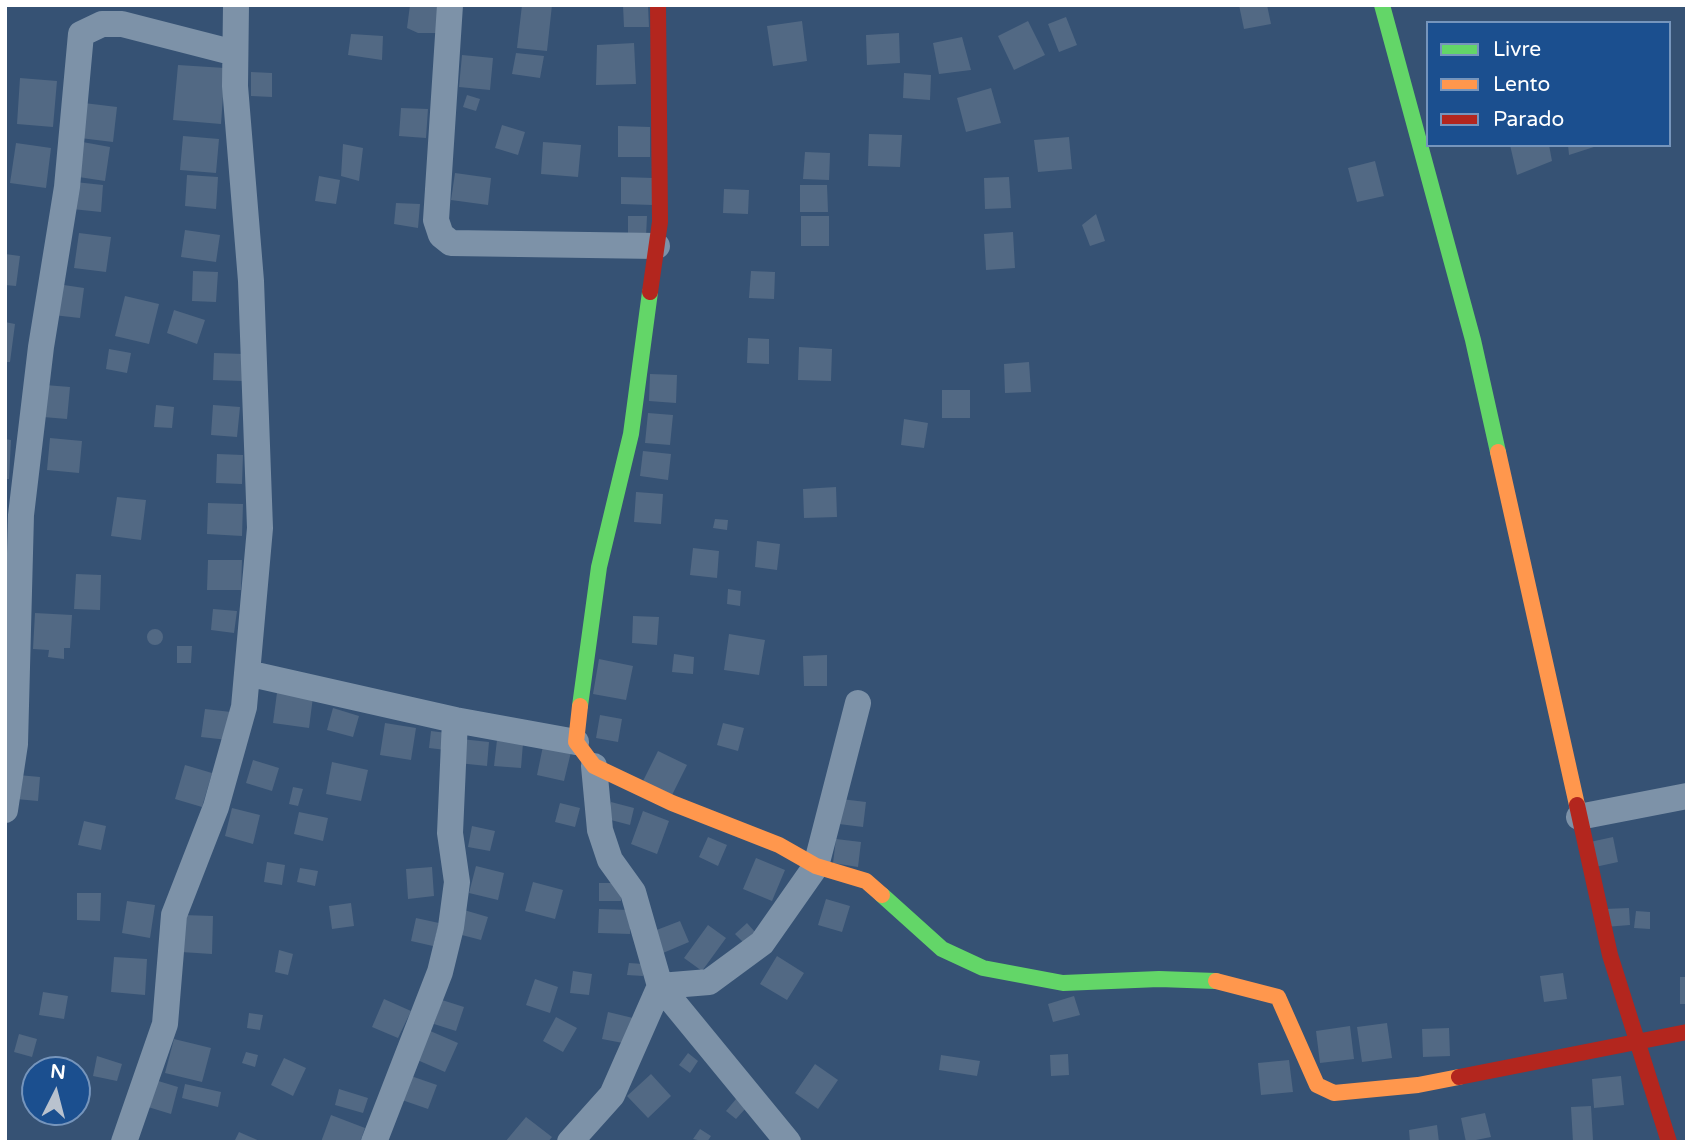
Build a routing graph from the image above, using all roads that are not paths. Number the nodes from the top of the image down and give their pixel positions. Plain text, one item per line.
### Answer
1 (236, 5) edge
2 (450, 5) edge
3 (658, 5) edge
4 (1382, 5) edge
5 (235, 53) junction
6 (1425, 146) edge
7 (657, 246) junction
8 (247, 673) junction
9 (858, 703) dead end
10 (455, 720) junction
11 (576, 742) junction
12 (594, 766) junction
13 (1687, 796) edge
14 (5, 810) edge
15 (1579, 817) junction
16 (816, 866) junction
17 (660, 986) junction
18 (1687, 1032) edge
19 (1637, 1041) junction
20 (124, 1142) edge
21 (374, 1142) edge
22 (570, 1142) edge
23 (788, 1142) edge
24 (1669, 1142) edge

1 - 5 street
2 - 7 street
3 - 7 street
4 - 6 street
5 - 8 street
5 - 14 street
6 - 15 street
7 - 11 street
8 - 10 street
8 - 20 street
9 - 16 street
10 - 11 street
10 - 21 street
11 - 12 street
12 - 16 street
12 - 17 street
13 - 15 street
15 - 19 street
16 - 17 street
16 - 19 street
17 - 22 street
17 - 23 street
18 - 19 street
19 - 24 street

